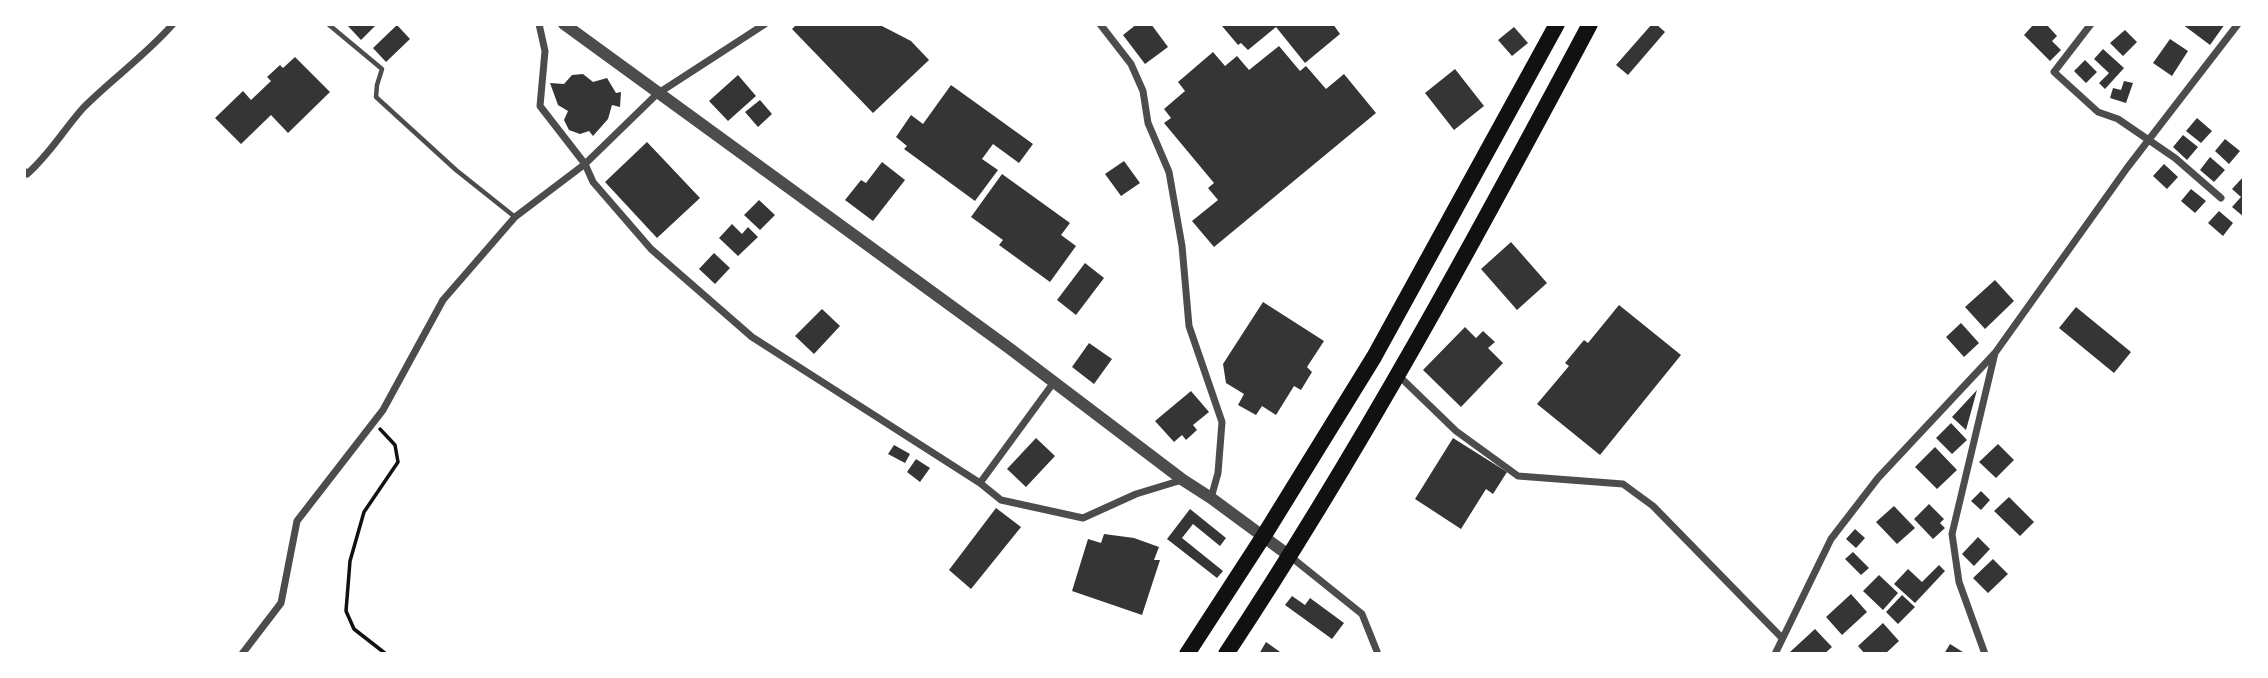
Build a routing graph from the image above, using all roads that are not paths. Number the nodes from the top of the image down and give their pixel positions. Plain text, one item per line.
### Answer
1 (173, 24) edge
2 (328, 24) edge
3 (539, 24) edge
4 (564, 24) edge
5 (765, 24) edge
6 (1100, 24) edge
7 (1557, 24) edge
8 (1590, 24) edge
9 (2091, 24) edge
10 (2238, 24) edge
11 (657, 94) junction
12 (2148, 141) junction
13 (585, 164) junction
14 (24, 171) edge
15 (2221, 198) dead end
16 (515, 217) junction
17 (1995, 353) junction
18 (1397, 375) junction
19 (1055, 382) junction
20 (1183, 480) junction
21 (979, 483) junction
22 (1211, 498) junction
23 (1263, 537) junction
24 (1291, 556) junction
25 (1782, 638) junction
26 (242, 653) edge
27 (1187, 653) edge
28 (1226, 653) edge
29 (1378, 653) edge
30 (1775, 653) edge
31 (1985, 653) edge

1 - 14 street
2 - 16 lane
3 - 13 street
4 - 11 street
5 - 11 street
6 - 22 street
7 - 23 highway
8 - 18 highway
9 - 12 street
10 - 12 street
11 - 13 street
11 - 19 street
12 - 15 street
12 - 17 street
13 - 16 street
13 - 21 street
16 - 26 street
17 - 25 street
17 - 31 street
18 - 24 highway
18 - 25 street
19 - 20 street
19 - 21 street
20 - 21 street
20 - 22 street
22 - 23 street
23 - 24 street
23 - 27 highway
24 - 28 highway
24 - 29 street
25 - 30 street

